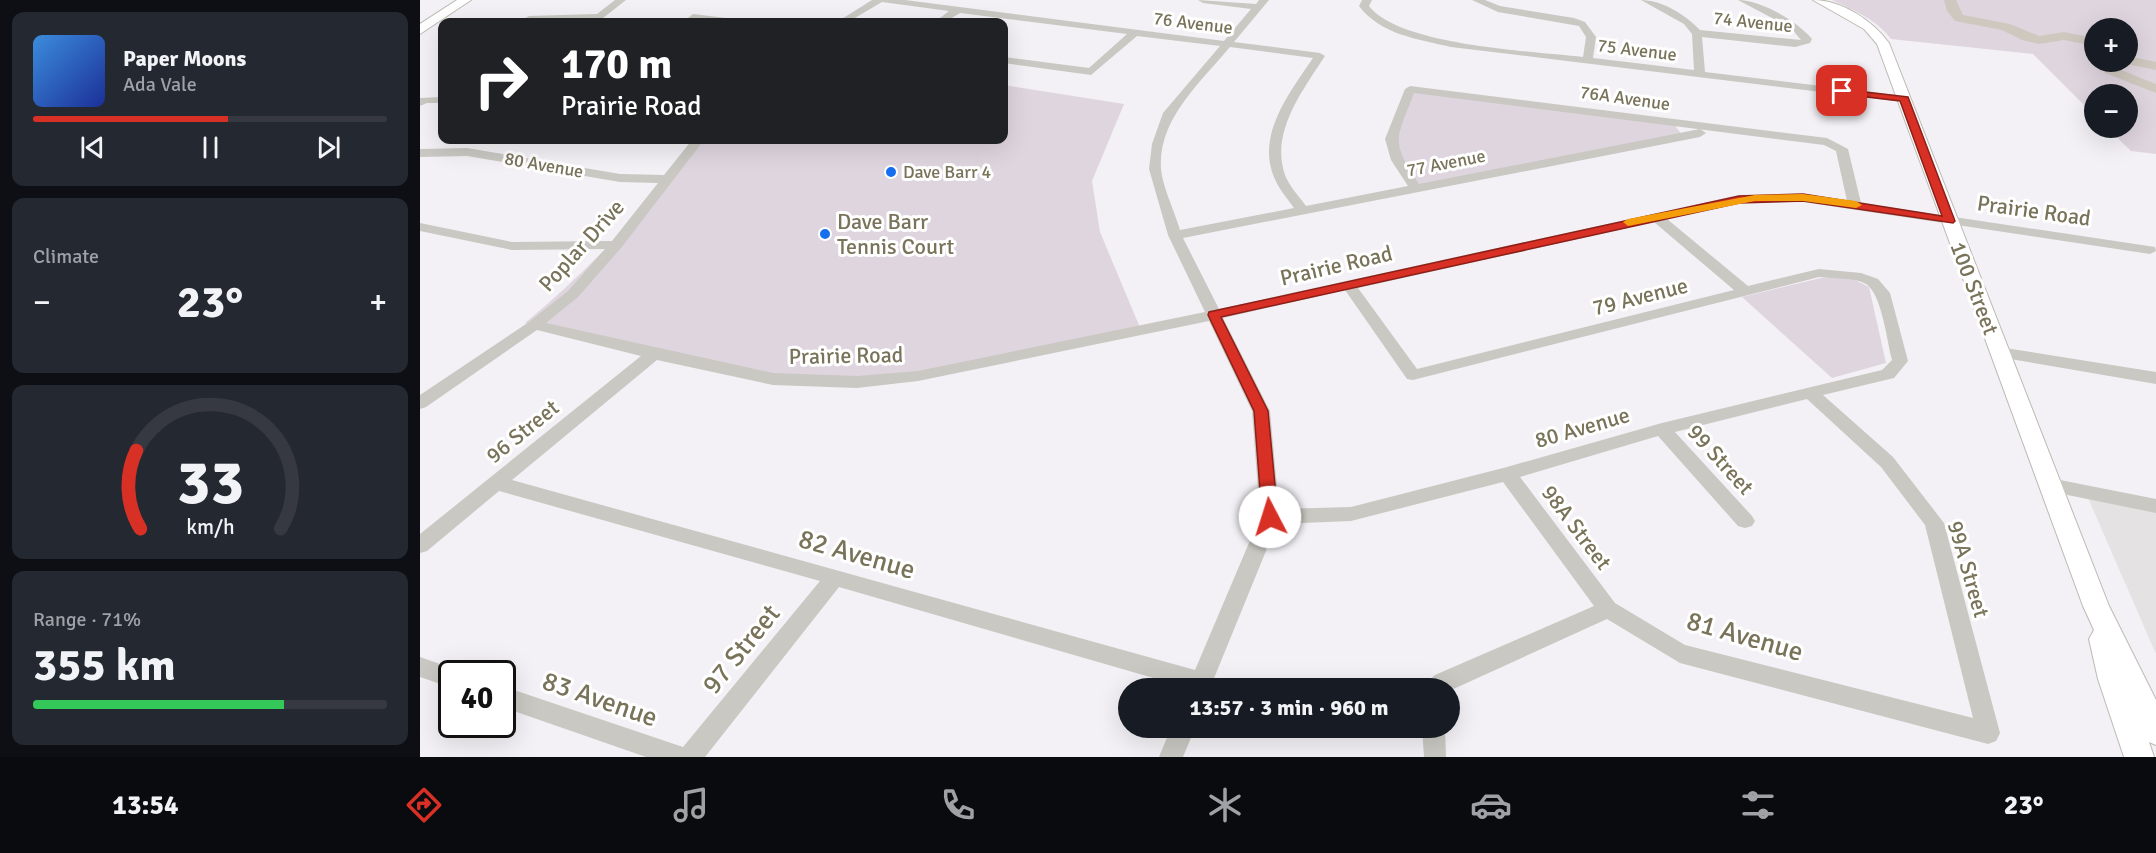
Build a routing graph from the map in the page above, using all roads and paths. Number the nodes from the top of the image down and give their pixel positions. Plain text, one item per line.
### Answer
1 (465, 0) edge
2 (479, 0) edge
3 (621, 0) edge
4 (881, 0) edge
5 (1203, 0) edge
6 (1367, 0) edge
7 (1477, 0) edge
8 (1646, 0) edge
9 (1743, 0) edge
10 (1819, 0) edge
11 (1262, 3) edge
12 (958, 10) junction
13 (452, 18) edge
14 (598, 18) edge
15 (849, 18) edge
16 (945, 18) edge
17 (438, 27) edge
18 (420, 30) edge
19 (1135, 32) junction
20 (1697, 33) junction
21 (420, 39) edge
22 (1227, 44) junction
23 (1588, 60) junction
24 (1008, 61) edge
25 (1700, 74) junction
26 (1904, 99) junction
27 (438, 100) edge
28 (422, 101) edge
29 (1673, 123) junction
30 (1725, 130) junction
31 (1682, 135) junction
32 (695, 144) edge
33 (420, 153) edge
34 (668, 179) junction
35 (1416, 188) junction
36 (1855, 204) junction
37 (1302, 210) junction
38 (1655, 216) junction
39 (1949, 221) junction
40 (420, 227) edge
41 (1174, 235) junction
42 (616, 246) junction
43 (2150, 250) dead end
44 (1349, 285) junction
45 (1747, 293) junction
46 (1214, 315) junction
47 (534, 325) junction
48 (1999, 352) junction
49 (654, 354) junction
50 (1900, 360) joint
51 (2156, 378) edge
52 (1809, 392) junction
53 (420, 403) edge
54 (1662, 429) junction
55 (1507, 474) junction
56 (496, 483) junction
57 (2050, 485) junction
58 (2156, 506) edge
59 (1270, 517) junction
60 (1745, 521) dead end
61 (420, 545) edge
62 (835, 577) junction
63 (2096, 606) junction
64 (1608, 609) junction
65 (420, 667) edge
66 (438, 673) edge
67 (1173, 678) edge
68 (1203, 678) edge
69 (1452, 678) edge
70 (516, 701) edge
71 (2156, 731) edge
72 (1988, 733) joint
73 (1179, 738) edge
74 (1434, 738) edge
75 (1435, 755) dead end
76 (679, 757) edge
77 (690, 757) edge
78 (1171, 757) edge
79 (2139, 757) edge

1 - 18 main road
2 - 13 main road
3 - 14 street
4 - 12 street, 76 Avenue
4 - 15 street
5 - 11 street
6 - 23 street, 75 Avenue
7 - 23 street
8 - 20 street
9 - 20 street, 74 Avenue
10 - 26 main road, 100 Street
11 - 22 street
12 - 16 street
12 - 19 street, 76 Avenue
17 - 21 main road
19 - 22 street, 76 Avenue
19 - 24 street
20 - 25 street
22 - 37 street, 76 Avenue
22 - 41 street
23 - 25 street, 75 Avenue
25 - 26 street, 75 Avenue
26 - 39 main road, 100 Street
27 - 28 street
29 - 30 street, 76A Avenue
29 - 31 street
29 - 35 street, 76A Avenue
30 - 31 street, 77 Avenue
30 - 36 street, 76A Avenue
31 - 35 street, 77 Avenue
32 - 34 street, Poplar Drive
33 - 34 street, 80 Avenue
34 - 42 street, Poplar Drive
35 - 37 street, 77 Avenue
36 - 38 street, Prairie Road
36 - 39 street, Prairie Road
37 - 41 street, 77 Avenue
38 - 44 street, Prairie Road
38 - 45 street
39 - 43 street, Prairie Road
39 - 48 main road, 100 Street
40 - 42 street
41 - 46 street
42 - 47 street, Poplar Drive
44 - 45 street, 79 Avenue
44 - 46 street, Prairie Road
45 - 50 street, 79 Avenue
46 - 49 street, Prairie Road
46 - 59 street
47 - 49 street, Prairie Road
47 - 53 street, Poplar Drive
48 - 51 street
48 - 57 main road, 100 Street
49 - 56 street, 96 Street
50 - 52 street, 80 Avenue
52 - 54 street, 80 Avenue
52 - 72 street, 99A Street
54 - 55 street, 80 Avenue
54 - 60 street, 99 Street
55 - 59 street, 80 Avenue
55 - 64 street, 98A Street
56 - 61 street, 96 Street
56 - 62 street, 82 Avenue
57 - 58 street
57 - 63 main road, 100 Street
59 - 68 street
62 - 67 street, 82 Avenue
62 - 77 street, 97 Street
63 - 71 main road, 100 Street
63 - 79 main road, 100 Street
64 - 69 street
64 - 72 street, 81 Avenue
65 - 66 street
70 - 76 street, 83 Avenue
73 - 78 street
74 - 75 street

